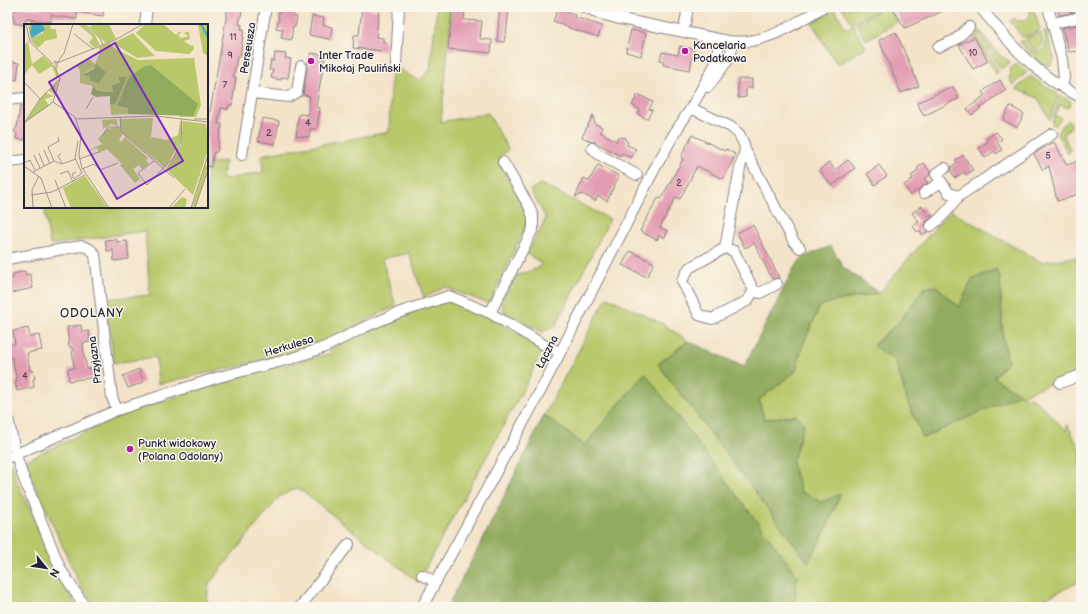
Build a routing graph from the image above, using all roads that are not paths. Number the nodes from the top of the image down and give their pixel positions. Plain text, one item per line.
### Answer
1 (147, 7) edge
2 (266, 7) edge
3 (399, 7) edge
4 (584, 7) edge
5 (688, 7) edge
6 (823, 7) edge
7 (980, 7) edge
8 (1048, 7) edge
9 (1080, 7) edge
10 (1081, 13) edge
11 (1052, 23) junction
12 (144, 24) edge
13 (685, 24) dead end
14 (968, 27) dead end
15 (719, 40) junction
16 (733, 42) junction
17 (938, 47) dead end
18 (396, 65) dead end
19 (301, 66) dead end
20 (1062, 87) junction
21 (252, 93) junction
22 (1081, 97) edge
23 (24, 98) edge
24 (7, 100) edge
25 (691, 108) junction
26 (1052, 134) dead end
27 (592, 148) dead end
28 (745, 150) junction
29 (242, 155) dead end
30 (24, 160) edge
31 (10, 162) dead end
32 (503, 162) dead end
33 (945, 168) dead end
34 (637, 175) dead end
35 (941, 182) junction
36 (924, 193) dead end
37 (959, 196) junction
38 (931, 226) dead end
39 (725, 248) junction
40 (800, 248) dead end
41 (7, 259) edge
42 (777, 284) dead end
43 (754, 291) junction
44 (490, 313) junction
45 (560, 352) junction
46 (1081, 375) edge
47 (1060, 383) dead end
48 (117, 410) junction
49 (7, 414) edge
50 (11, 456) edge
51 (349, 544) dead end
52 (422, 575) dead end
53 (436, 582) junction
54 (85, 607) edge
55 (300, 607) edge
56 (422, 607) edge

1 - 12 street
2 - 21 street, Perseusza
3 - 18 street
4 - 15 street
5 - 13 street
6 - 16 street
7 - 20 street
8 - 11 street
9 - 10 street
10 - 11 street
11 - 20 street
14 - 17 street
15 - 16 street
15 - 25 street, Łączna
16 - 25 street, Łączna
19 - 21 street
20 - 22 street
21 - 29 street, Perseusza
23 - 24 street
25 - 28 street
25 - 45 street, Łączna
26 - 37 street
27 - 34 street
28 - 39 street
28 - 40 street
30 - 31 street
32 - 44 street
33 - 35 street
35 - 36 street
35 - 37 street
37 - 38 street
39 - 43 street
39 - 43 street
41 - 48 street, Przyjazna
42 - 43 street
44 - 45 street, Herkulesa
44 - 48 street, Herkulesa
45 - 53 street, Łączna
46 - 47 street
48 - 50 street, Herkulesa
49 - 50 street
50 - 54 street
51 - 55 street
52 - 53 street
53 - 56 street, Łączna

